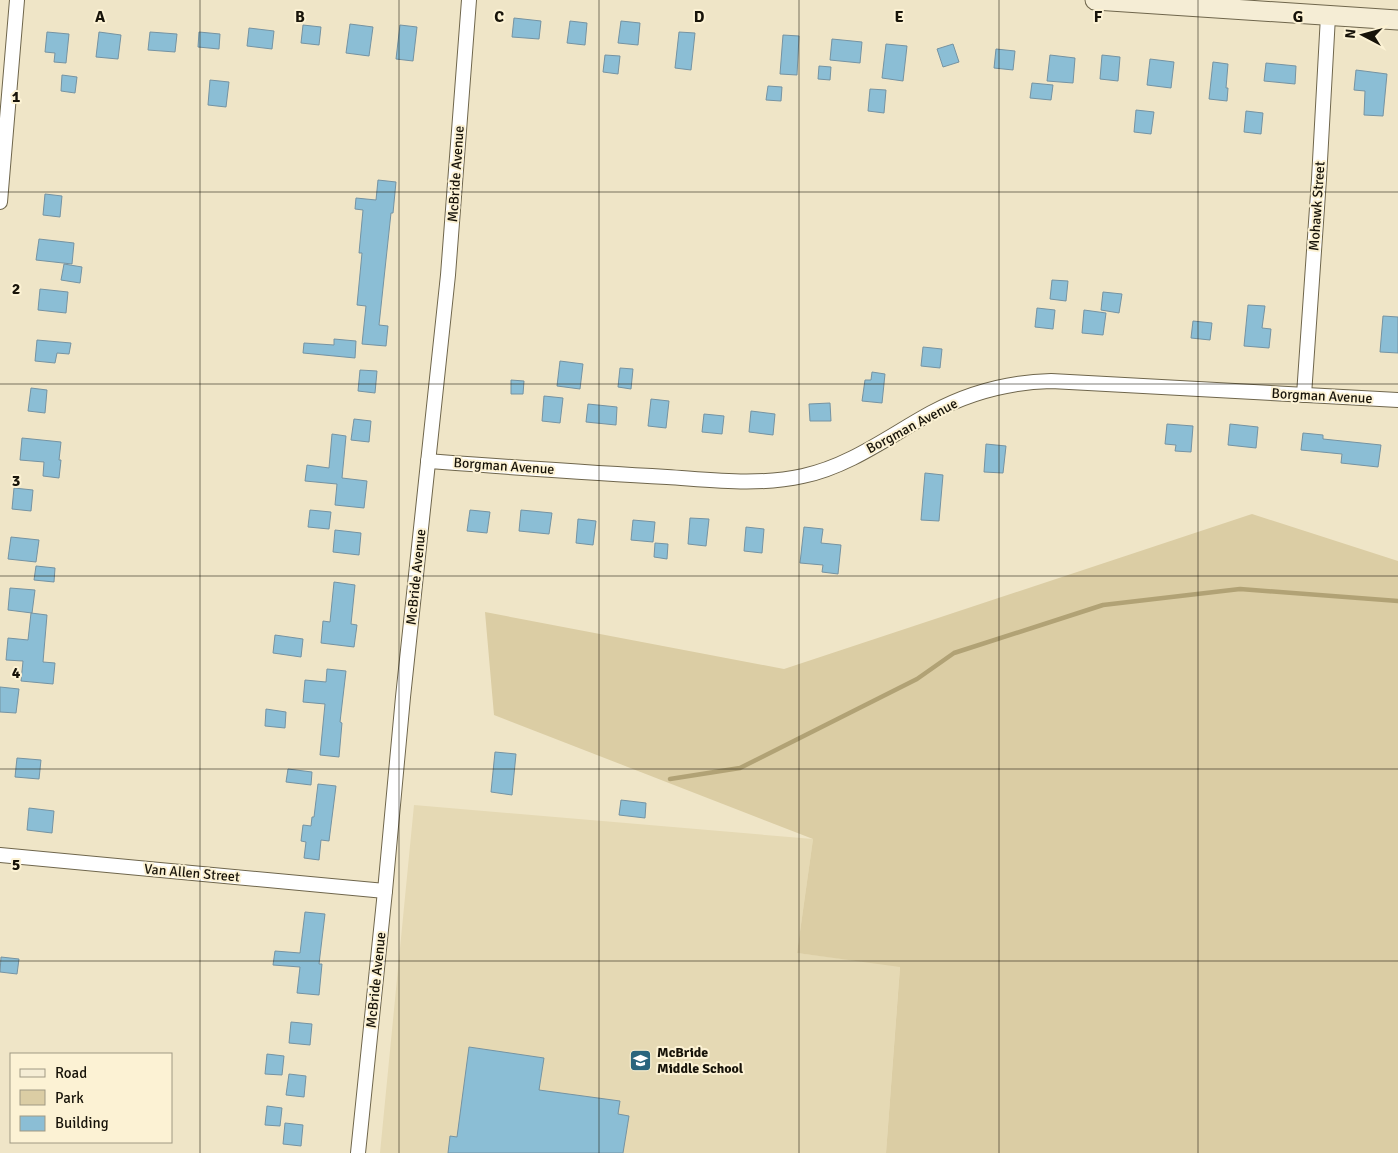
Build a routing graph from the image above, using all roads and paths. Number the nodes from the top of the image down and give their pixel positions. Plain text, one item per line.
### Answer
1 (17, 0) edge
2 (469, 0) edge
3 (1095, 0) edge
4 (1225, 4) edge
5 (1328, 16) junction
6 (1398, 20) edge
7 (0, 202) edge
8 (1304, 395) junction
9 (1398, 400) edge
10 (428, 461) junction
11 (0, 855) edge
12 (385, 890) junction
13 (358, 1153) edge

1 - 7 street
2 - 10 street, McBride Avenue
3 - 4 street
4 - 5 street
5 - 6 street
5 - 8 street, Mohawk Street
8 - 9 street, Borgman Avenue
8 - 10 street, Borgman Avenue
10 - 12 street, McBride Avenue
11 - 12 street, Van Allen Street
12 - 13 street, McBride Avenue

